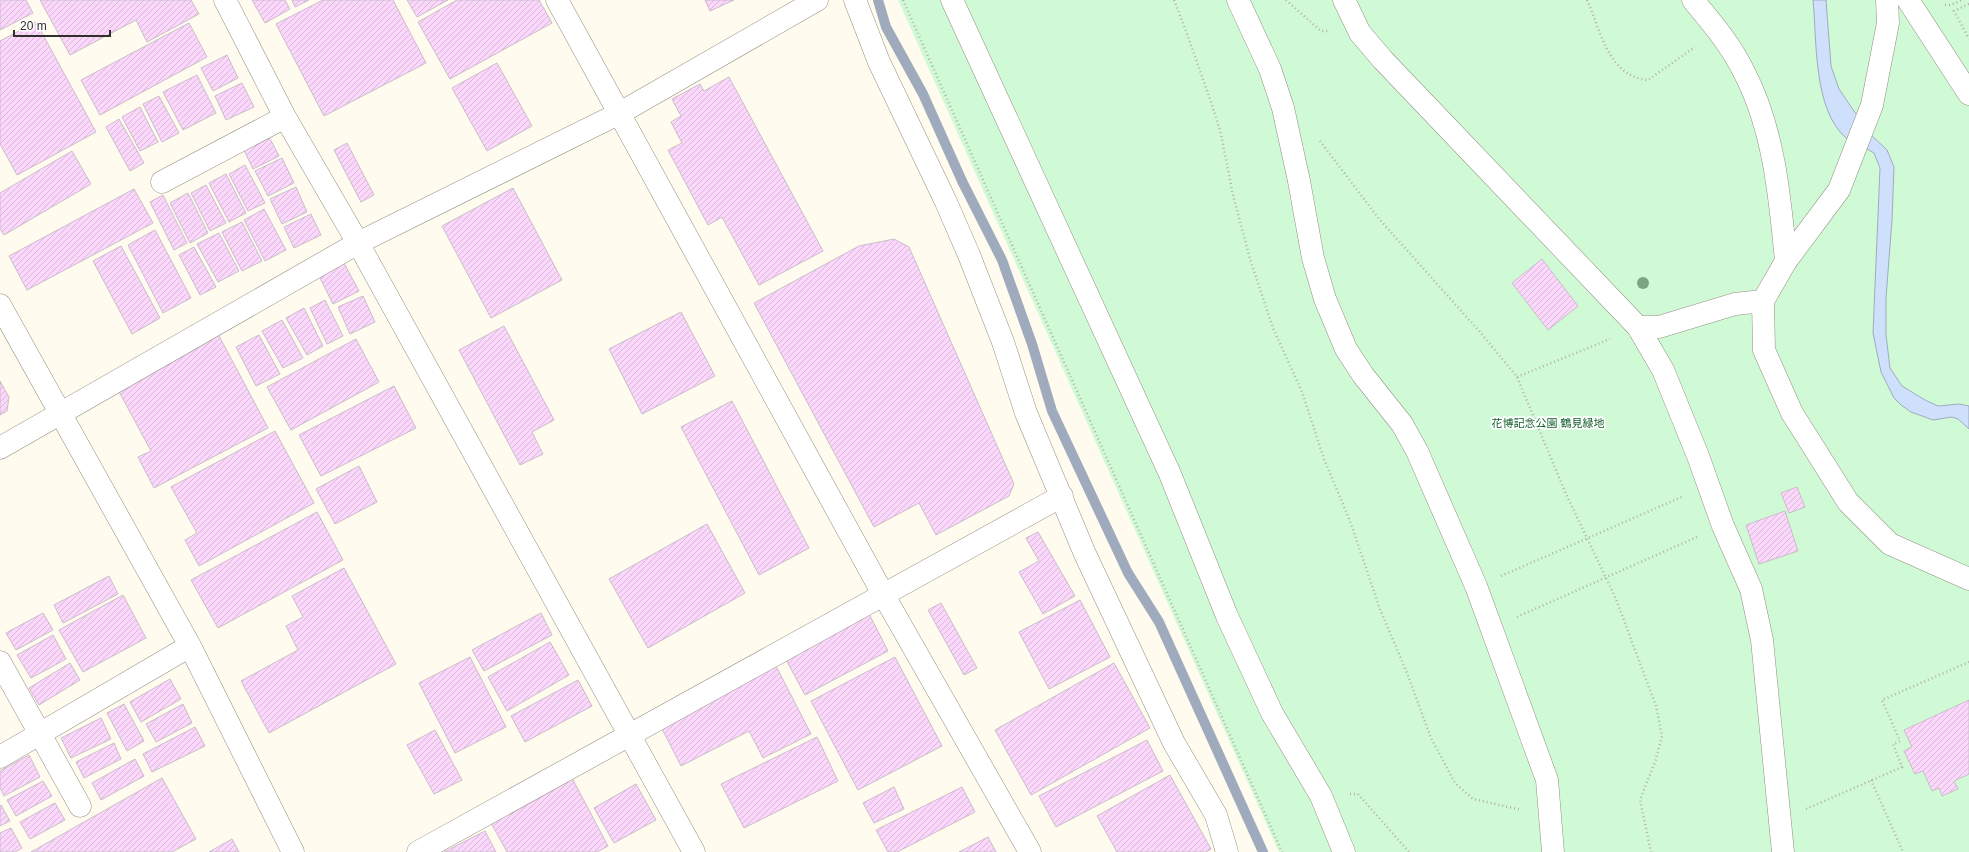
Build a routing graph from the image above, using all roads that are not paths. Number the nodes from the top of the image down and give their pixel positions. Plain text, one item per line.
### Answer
1 (225, 0) edge
2 (557, 0) edge
3 (817, 0) edge
4 (855, 0) edge
5 (952, 0) edge
6 (1238, 0) edge
7 (1344, 0) edge
8 (1693, 0) edge
9 (1887, 0) edge
10 (1908, 0) edge
11 (1969, 94) edge
12 (620, 114) junction
13 (285, 117) junction
14 (162, 182) dead end
15 (358, 243) junction
16 (1786, 261) junction
17 (1763, 301) junction
18 (0, 305) edge
19 (1638, 327) junction
20 (61, 414) junction
21 (0, 448) edge
22 (1062, 496) junction
23 (1969, 579) edge
24 (883, 594) junction
25 (190, 646) junction
26 (0, 662) edge
27 (41, 734) junction
28 (629, 734) junction
29 (0, 757) edge
30 (80, 806) dead end
31 (293, 852) edge
32 (418, 852) edge
33 (694, 852) edge
34 (1030, 852) edge
35 (1227, 852) edge
36 (1344, 852) edge
37 (1553, 852) edge
38 (1783, 852) edge

1 - 13 street
2 - 12 street
3 - 12 street
4 - 22 street
5 - 36 street
6 - 37 street
7 - 19 street
8 - 16 street
9 - 16 street
10 - 11 street
12 - 15 street
12 - 24 street
13 - 14 street
13 - 15 street
15 - 20 street
15 - 28 street
16 - 17 street
17 - 19 street
17 - 23 street
18 - 20 street
19 - 38 street
20 - 21 street
20 - 25 street
22 - 24 street
22 - 35 street
24 - 28 street
24 - 34 street
25 - 27 street
25 - 31 street
26 - 27 street
27 - 29 street
27 - 30 street
28 - 32 street
28 - 33 street

